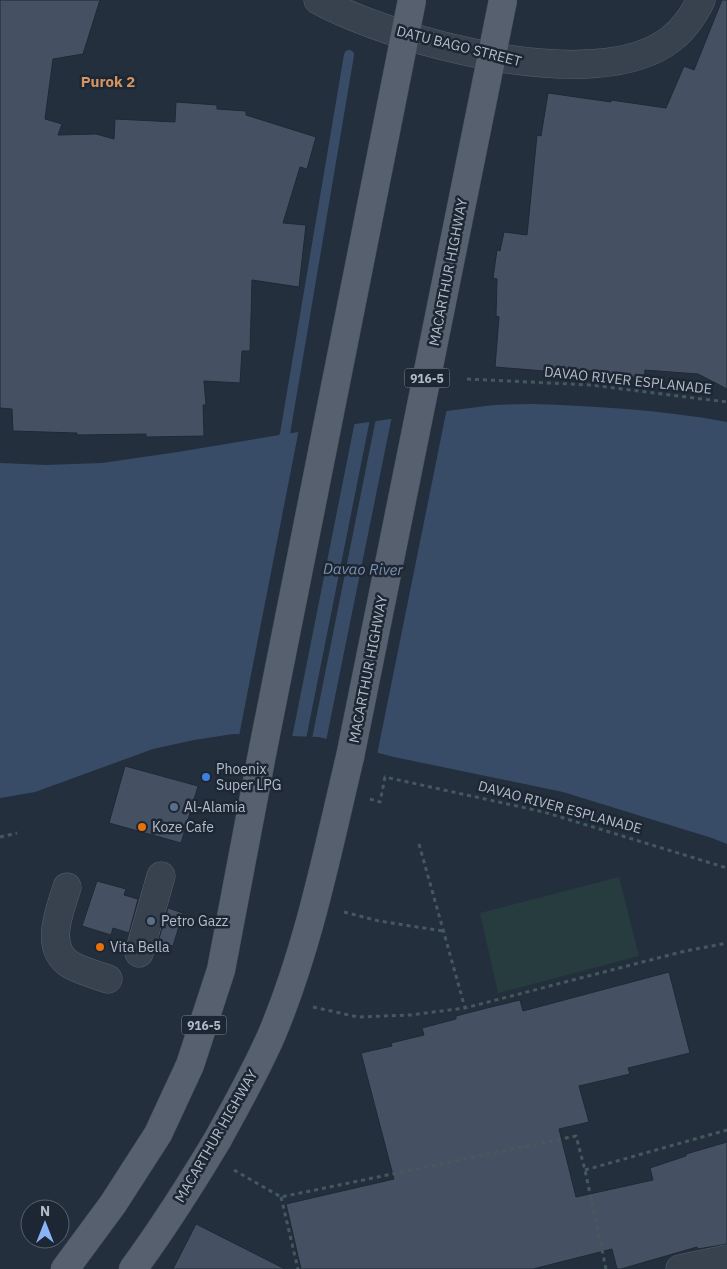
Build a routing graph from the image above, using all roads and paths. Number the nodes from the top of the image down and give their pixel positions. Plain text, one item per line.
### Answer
1 (318, 0) edge
2 (412, 0) edge
3 (503, 0) edge
4 (701, 0) edge
5 (467, 378) dead end
6 (727, 402) edge
7 (380, 802) dead end
8 (17, 833) dead end
9 (0, 837) edge
10 (419, 844) dead end
11 (727, 868) edge
12 (161, 876) dead end
13 (67, 886) dead end
14 (336, 910) dead end
15 (443, 932) junction
16 (727, 943) edge
17 (139, 953) dead end
18 (108, 979) dead end
19 (308, 1006) dead end
20 (465, 1008) junction
21 (727, 1130) edge
22 (232, 1169) dead end
23 (585, 1170) junction
24 (281, 1197) junction
25 (727, 1259) edge
26 (66, 1269) edge
27 (133, 1269) edge
28 (298, 1269) edge
29 (606, 1269) edge
30 (680, 1269) edge

1 - 4 street, DATU BAGO STREET
2 - 26 main road, 916-5, bridge
3 - 27 main road, MACARTHUR HIGHWAY / 916-5, bridge
5 - 6 path, DAVAO RIVER ESPLANADE
7 - 11 path, DAVAO RIVER ESPLANADE
8 - 9 path
10 - 15 path
12 - 17 street
13 - 18 street
14 - 15 path
15 - 20 path
16 - 20 path
19 - 20 path
21 - 23 path
22 - 24 path
23 - 24 path
23 - 29 path
24 - 28 path
25 - 30 street

